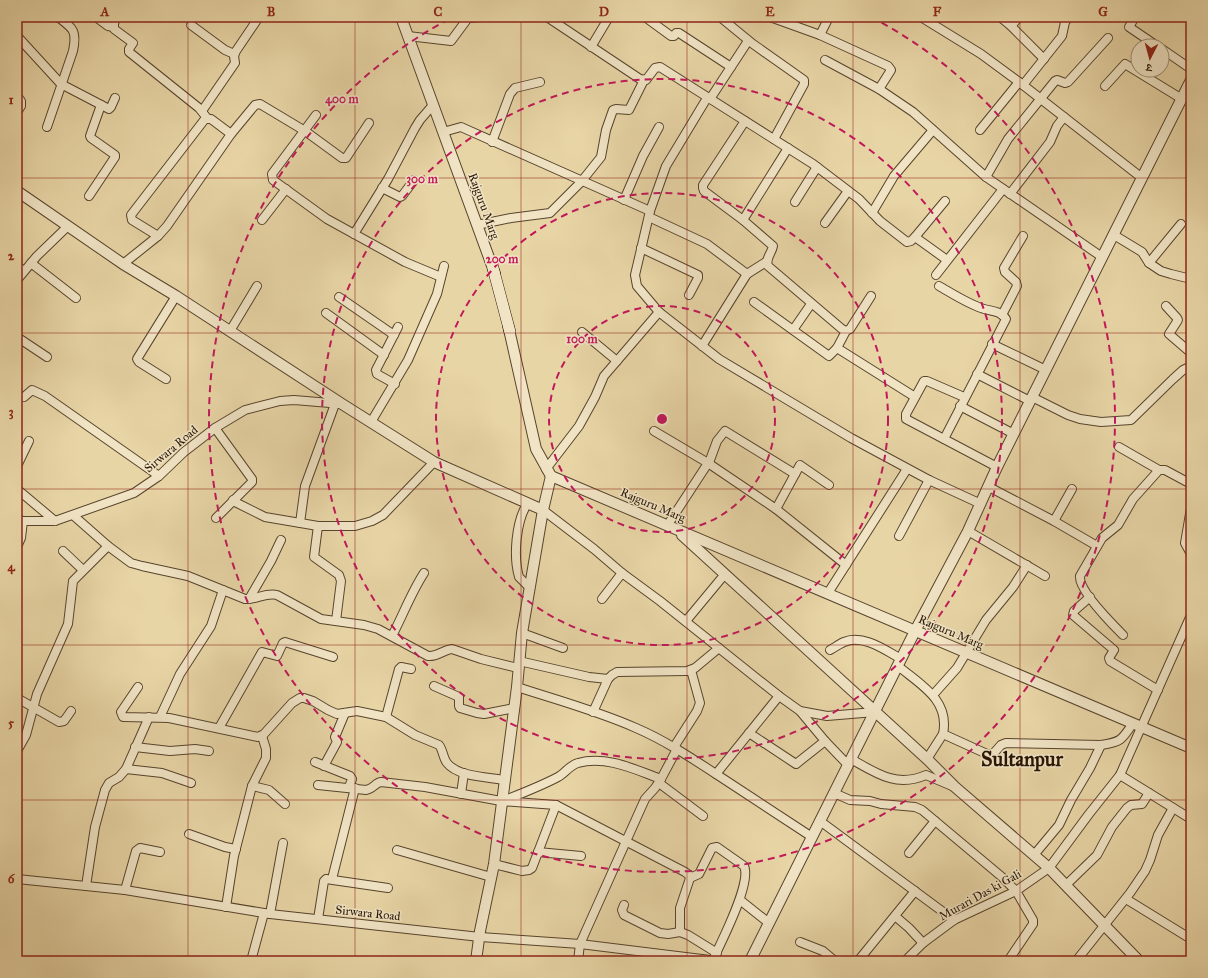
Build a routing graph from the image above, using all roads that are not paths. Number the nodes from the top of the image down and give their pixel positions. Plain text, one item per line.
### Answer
1 (58, 17) edge
2 (96, 17) edge
3 (116, 17) edge
4 (259, 17) edge
5 (401, 17) edge
6 (481, 17) edge
7 (547, 17) edge
8 (610, 17) edge
9 (645, 17) edge
10 (720, 17) edge
11 (770, 17) edge
12 (829, 17) edge
13 (921, 17) edge
14 (1000, 17) edge
15 (1019, 17) edge
16 (1069, 17) edge
17 (1134, 17) edge
18 (191, 25) dead end
19 (1011, 26) junction
20 (114, 27) junction
21 (820, 35) junction
22 (17, 36) edge
23 (408, 36) junction
24 (1108, 38) dead end
25 (1145, 38) edge
26 (748, 41) junction
27 (591, 47) junction
28 (234, 54) junction
29 (1170, 55) edge
30 (1044, 58) junction
31 (825, 60) dead end
32 (731, 66) junction
33 (1191, 69) edge
34 (644, 80) junction
35 (1191, 80) edge
36 (540, 82) dead end
37 (60, 84) junction
38 (1021, 84) junction
39 (1105, 86) dead end
40 (879, 89) junction
41 (17, 96) edge
42 (115, 98) dead end
43 (708, 98) junction
44 (1041, 99) junction
45 (1182, 99) junction
46 (101, 104) junction
47 (433, 105) junction
48 (17, 112) edge
49 (204, 115) junction
50 (316, 115) dead end
51 (1064, 117) junction
52 (745, 121) junction
53 (369, 123) dead end
54 (47, 127) dead end
55 (659, 127) dead end
56 (933, 130) junction
57 (980, 130) dead end
58 (305, 131) junction
59 (443, 132) junction
60 (231, 134) junction
61 (774, 139) junction
62 (492, 142) junction
63 (788, 148) junction
64 (817, 167) junction
65 (986, 177) junction
66 (1142, 178) junction
67 (414, 180) dead end
68 (582, 182) junction
69 (382, 188) junction
70 (286, 189) junction
71 (1003, 189) junction
72 (17, 191) edge
73 (848, 191) junction
74 (1010, 194) junction
75 (89, 196) dead end
76 (624, 200) junction
77 (944, 201) dead end
78 (795, 202) dead end
79 (872, 212) junction
80 (650, 214) junction
81 (262, 220) dead end
82 (743, 220) junction
83 (825, 223) dead end
84 (477, 224) junction
85 (1181, 224) dead end
86 (68, 226) junction
87 (354, 234) junction
88 (1114, 235) junction
89 (158, 236) junction
90 (1023, 236) dead end
91 (915, 237) junction
92 (641, 248) junction
93 (1102, 257) junction
94 (948, 260) junction
95 (766, 262) junction
96 (31, 263) junction
97 (1149, 263) junction
98 (123, 264) junction
99 (17, 266) edge
100 (444, 266) dead end
101 (493, 268) joint
102 (24, 271) junction
103 (747, 274) junction
104 (936, 275) dead end
105 (441, 277) junction
106 (1191, 278) edge
107 (17, 280) edge
108 (257, 286) dead end
109 (939, 286) dead end
110 (689, 295) dead end
111 (176, 296) junction
112 (339, 296) dead end
113 (871, 296) dead end
114 (76, 298) dead end
115 (754, 302) dead end
116 (811, 304) junction
117 (1166, 306) dead end
118 (659, 312) junction
119 (326, 313) dead end
120 (1002, 315) junction
121 (793, 330) junction
122 (230, 331) junction
123 (846, 331) junction
124 (510, 332) joint
125 (582, 332) dead end
126 (17, 337) edge
127 (992, 344) junction
128 (702, 346) junction
129 (837, 348) junction
130 (1191, 353) edge
131 (384, 355) junction
132 (47, 357) dead end
133 (617, 361) junction
134 (1191, 366) edge
135 (1046, 370) junction
136 (977, 374) junction
137 (166, 379) dead end
138 (395, 384) junction
139 (24, 397) dead end
140 (915, 397) junction
141 (964, 397) junction
142 (1031, 399) junction
143 (338, 404) junction
144 (960, 406) junction
145 (371, 422) junction
146 (215, 428) junction
147 (654, 431) dead end
148 (1014, 434) junction
149 (944, 439) junction
150 (29, 441) dead end
151 (1119, 447) dead end
152 (434, 462) junction
153 (708, 463) junction
154 (17, 466) edge
155 (997, 467) junction
156 (907, 469) junction
157 (1159, 470) junction
158 (549, 473) junction
159 (794, 474) junction
160 (159, 476) junction
161 (929, 480) junction
162 (1191, 484) edge
163 (829, 485) dead end
164 (989, 487) junction
165 (1072, 489) dead end
166 (17, 490) edge
167 (233, 500) junction
168 (528, 504) junction
169 (981, 504) junction
170 (1191, 508) edge
171 (776, 509) junction
172 (543, 510) junction
173 (74, 516) junction
174 (216, 518) dead end
175 (20, 520) edge
176 (55, 522) junction
177 (1054, 522) junction
178 (300, 523) junction
179 (318, 526) junction
180 (672, 527) junction
181 (968, 531) junction
182 (899, 536) dead end
183 (281, 540) dead end
184 (108, 546) junction
185 (1098, 546) junction
186 (17, 548) edge
187 (63, 551) dead end
188 (1191, 554) edge
189 (846, 565) junction
190 (1027, 565) junction
191 (83, 570) junction
192 (622, 573) junction
193 (424, 574) dead end
194 (725, 574) junction
195 (1045, 576) dead end
196 (530, 588) junction
197 (223, 590) junction
198 (828, 594) junction
199 (1090, 597) junction
200 (602, 598) dead end
201 (249, 599) junction
202 (1191, 615) edge
203 (336, 621) junction
204 (686, 621) junction
205 (915, 631) junction
206 (522, 634) junction
207 (1123, 635) dead end
208 (392, 636) junction
209 (563, 648) dead end
210 (719, 648) junction
211 (830, 650) dead end
212 (966, 652) junction
213 (333, 657) dead end
214 (899, 662) junction
215 (519, 664) junction
216 (411, 669) dead end
217 (691, 670) junction
218 (608, 679) junction
219 (434, 686) dead end
220 (138, 687) dead end
221 (517, 687) junction
222 (1158, 690) junction
223 (933, 695) junction
224 (779, 696) junction
225 (17, 698) edge
226 (34, 707) junction
227 (514, 708) junction
228 (71, 711) dead end
229 (800, 711) junction
230 (593, 712) junction
231 (875, 712) junction
232 (345, 713) junction
233 (149, 717) junction
234 (160, 717) junction
235 (386, 717) junction
236 (1138, 725) junction
237 (219, 728) junction
238 (750, 733) junction
239 (943, 734) junction
240 (262, 736) junction
241 (825, 741) junction
242 (1101, 745) junction
243 (136, 747) junction
244 (676, 748) junction
245 (1191, 748) edge
246 (17, 751) edge
247 (209, 751) dead end
248 (927, 759) junction
249 (315, 762) dead end
250 (849, 762) junction
251 (324, 766) junction
252 (126, 769) junction
253 (464, 773) junction
254 (716, 774) junction
255 (1120, 775) junction
256 (504, 780) junction
257 (660, 781) junction
258 (191, 783) dead end
259 (318, 784) dead end
260 (252, 786) junction
261 (955, 787) junction
262 (352, 788) junction
263 (834, 793) junction
264 (1149, 793) junction
265 (461, 794) junction
266 (501, 801) junction
267 (285, 804) dead end
268 (556, 805) junction
269 (1173, 808) junction
270 (703, 816) dead end
271 (1191, 819) edge
272 (820, 821) junction
273 (935, 821) junction
274 (190, 834) dead end
275 (812, 837) junction
276 (626, 841) junction
277 (283, 843) dead end
278 (236, 849) junction
279 (397, 850) dead end
280 (160, 852) dead end
281 (538, 852) junction
282 (909, 853) dead end
283 (1034, 855) junction
284 (581, 856) dead end
285 (494, 864) junction
286 (1049, 868) junction
287 (491, 877) junction
288 (690, 878) junction
289 (17, 879) edge
290 (332, 879) junction
291 (86, 886) junction
292 (1066, 886) junction
293 (388, 888) dead end
294 (125, 890) junction
295 (915, 891) junction
296 (1016, 891) junction
297 (1126, 899) junction
298 (740, 900) junction
299 (624, 905) dead end
300 (226, 907) junction
301 (267, 914) junction
302 (895, 916) junction
303 (318, 919) junction
304 (954, 920) junction
305 (769, 923) junction
306 (1104, 924) junction
307 (680, 932) junction
308 (480, 937) junction
309 (1191, 939) edge
310 (800, 942) dead end
311 (923, 943) junction
312 (580, 944) junction
313 (716, 958) edge
314 (251, 961) edge
315 (476, 961) edge
316 (578, 961) edge
317 (750, 961) edge
318 (835, 961) edge
319 (858, 961) edge
320 (905, 961) edge
321 (1008, 961) edge
322 (1076, 961) edge
323 (1139, 961) edge

1 - 37 street
2 - 20 street
3 - 20 street
4 - 28 street
5 - 23 street, Rajguru Marg
6 - 23 street
7 - 27 street
8 - 27 street
9 - 32 street
10 - 26 street
11 - 21 street
12 - 21 street
13 - 38 street
14 - 19 street
15 - 19 street
16 - 30 street
17 - 25 street
18 - 28 street
19 - 30 street
20 - 49 street
21 - 40 street
22 - 37 street
23 - 47 street, Rajguru Marg
24 - 44 street
26 - 32 street
26 - 61 street
27 - 34 street
28 - 49 street
29 - 33 street
30 - 38 street
31 - 40 street
32 - 43 street
34 - 43 street
34 - 68 street
35 - 45 street
36 - 62 street
37 - 46 street
37 - 54 street
38 - 44 street
38 - 57 street
39 - 45 street
40 - 56 street
41 - 48 street
42 - 46 street
43 - 52 street
43 - 80 street
44 - 51 street
44 - 65 street
45 - 66 street
46 - 75 street
47 - 59 street, Rajguru Marg
47 - 69 street
49 - 60 street
49 - 89 street
50 - 58 street
51 - 66 street
51 - 74 street
52 - 61 street
52 - 82 street
53 - 58 street
55 - 76 street
56 - 65 street
56 - 79 street
58 - 60 street
58 - 70 street
59 - 62 street
59 - 84 street, Rajguru Marg
60 - 89 street
61 - 63 street
62 - 68 street
63 - 64 street
63 - 82 street
64 - 73 street
64 - 78 street
65 - 71 street
66 - 88 street
67 - 69 street
68 - 76 street
68 - 84 street
69 - 87 street
70 - 81 street
70 - 87 street
71 - 74 street
71 - 94 street
72 - 86 street
73 - 79 street
73 - 83 street
74 - 93 street
76 - 80 street
77 - 91 street
79 - 91 street
80 - 92 street
80 - 103 street
82 - 95 street
84 - 101 street, Rajguru Marg
85 - 97 street
86 - 96 street
86 - 98 street
87 - 105 street
88 - 93 street
88 - 97 street
89 - 98 street
90 - 120 street
91 - 94 street
92 - 110 street
92 - 118 street
93 - 135 street
94 - 104 street
95 - 103 street
95 - 116 street
96 - 102 street
96 - 114 street
97 - 106 street
98 - 111 street
99 - 102 street
100 - 105 street
101 - 124 main road
102 - 107 street
103 - 128 street
105 - 138 street
108 - 122 street
109 - 120 street
111 - 122 street
111 - 137 street
112 - 131 street
113 - 123 street
115 - 121 street
116 - 121 street
116 - 123 street
117 - 130 street
118 - 128 street
118 - 133 street
119 - 131 street
120 - 127 street
121 - 129 street
122 - 143 street
123 - 129 street
124 - 158 street
125 - 133 street
126 - 132 street
127 - 135 street
127 - 136 street
128 - 156 street
129 - 140 street
131 - 138 street
133 - 158 street
134 - 142 street
135 - 142 street
136 - 141 street
136 - 142 street
138 - 145 street
139 - 160 street
140 - 141 street
140 - 149 street
141 - 144 street
142 - 148 street
143 - 145 street
143 - 146 street, Sirwara Road
143 - 178 street
144 - 148 street
144 - 149 street
145 - 152 street
146 - 160 street, Sirwara Road
146 - 167 street
147 - 153 street
148 - 155 street
149 - 155 street
150 - 154 street
151 - 157 street
152 - 168 street
152 - 179 street
153 - 159 street
153 - 171 street
153 - 180 street
155 - 164 street
156 - 161 street
156 - 189 street
157 - 162 street
157 - 185 street
158 - 172 street
158 - 180 street, Rajguru Marg
159 - 163 street
159 - 171 street
160 - 173 street, Sirwara Road
161 - 169 street
161 - 182 street
164 - 169 street
164 - 177 street
165 - 177 street
166 - 176 street
167 - 174 street
167 - 178 street
168 - 172 street
168 - 196 street
169 - 181 street
170 - 188 street
171 - 189 street
172 - 192 street
172 - 196 street
173 - 176 street, Sirwara Road
173 - 184 street
175 - 176 street, Sirwara Road
175 - 186 street
177 - 185 street
178 - 179 street
179 - 203 street
180 - 194 street
180 - 198 street, Rajguru Marg
181 - 190 street
181 - 205 street
183 - 201 street
184 - 191 street
184 - 197 street
185 - 199 street
187 - 191 street
189 - 198 street
190 - 195 street
190 - 212 street
191 - 226 street
192 - 200 street
192 - 204 street
193 - 208 street
194 - 204 street
194 - 231 street
196 - 206 street
197 - 201 street
197 - 234 street
198 - 205 street, Rajguru Marg
199 - 207 street
199 - 222 street
201 - 203 street
202 - 222 street
203 - 208 street
204 - 210 street
205 - 212 street, Rajguru Marg
205 - 214 street
206 - 209 street
206 - 215 street
208 - 215 street
210 - 217 street
210 - 224 street
211 - 214 street
212 - 223 street
212 - 236 street, Rajguru Marg
213 - 237 street
214 - 223 street
214 - 231 street
215 - 218 street
215 - 221 street
216 - 235 street
217 - 218 street
217 - 244 street
218 - 230 street
219 - 227 street
220 - 233 street
221 - 227 street
221 - 230 street
222 - 236 street
223 - 239 street
224 - 229 street
224 - 238 street
225 - 226 street
226 - 228 street
226 - 246 street
227 - 256 street
229 - 231 street
229 - 241 street
230 - 244 street
231 - 248 street
231 - 250 street
232 - 235 street
232 - 240 street
232 - 251 street
233 - 234 street
233 - 243 street
234 - 237 street
235 - 253 street
236 - 242 street
236 - 245 street, Rajguru Marg
236 - 255 street, Murari Das ki Gali
237 - 240 street
238 - 241 street
238 - 254 street
239 - 242 street
239 - 248 street
240 - 260 street
241 - 250 street
242 - 283 street
243 - 247 street
243 - 252 street
244 - 254 street
244 - 257 street
248 - 261 street
249 - 251 street
250 - 261 street
250 - 263 street
251 - 262 street
252 - 258 street
252 - 291 street
253 - 256 street
253 - 265 street
254 - 275 street
255 - 264 street
255 - 286 street, Murari Das ki Gali
256 - 266 street
257 - 266 street
257 - 270 street
257 - 276 street
259 - 262 street
260 - 267 street
260 - 278 street
261 - 283 street
262 - 265 street
262 - 290 street
263 - 272 street
263 - 273 street
264 - 269 street
264 - 292 street
265 - 266 street
266 - 268 street
266 - 285 street
268 - 276 street
268 - 281 street
269 - 271 street
269 - 297 street
272 - 275 street
272 - 295 street
273 - 282 street
273 - 296 street
274 - 278 street
275 - 305 street
276 - 288 street
276 - 312 street
277 - 301 street
278 - 300 street
279 - 287 street
280 - 294 street
281 - 284 street
281 - 285 street
283 - 286 street
285 - 287 street
286 - 292 street
286 - 296 street, Murari Das ki Gali
287 - 308 street
288 - 298 street
288 - 307 street
289 - 291 street, Sirwara Road
290 - 293 street
290 - 303 street
291 - 294 street, Sirwara Road
292 - 306 street
294 - 300 street, Sirwara Road
295 - 302 street
295 - 304 street
296 - 304 street, Murari Das ki Gali
296 - 321 street
297 - 306 street
297 - 309 street
298 - 305 street
298 - 313 street
299 - 307 street
300 - 301 street, Sirwara Road
301 - 303 street, Sirwara Road
301 - 314 street
302 - 311 street
302 - 319 street
303 - 308 street, Sirwara Road
304 - 311 street, Murari Das ki Gali
305 - 317 street
306 - 322 street
306 - 323 street
307 - 313 street
308 - 312 street, Sirwara Road
308 - 315 street
310 - 318 street
311 - 320 street, Murari Das ki Gali
312 - 313 street, Sirwara Road
312 - 316 street

